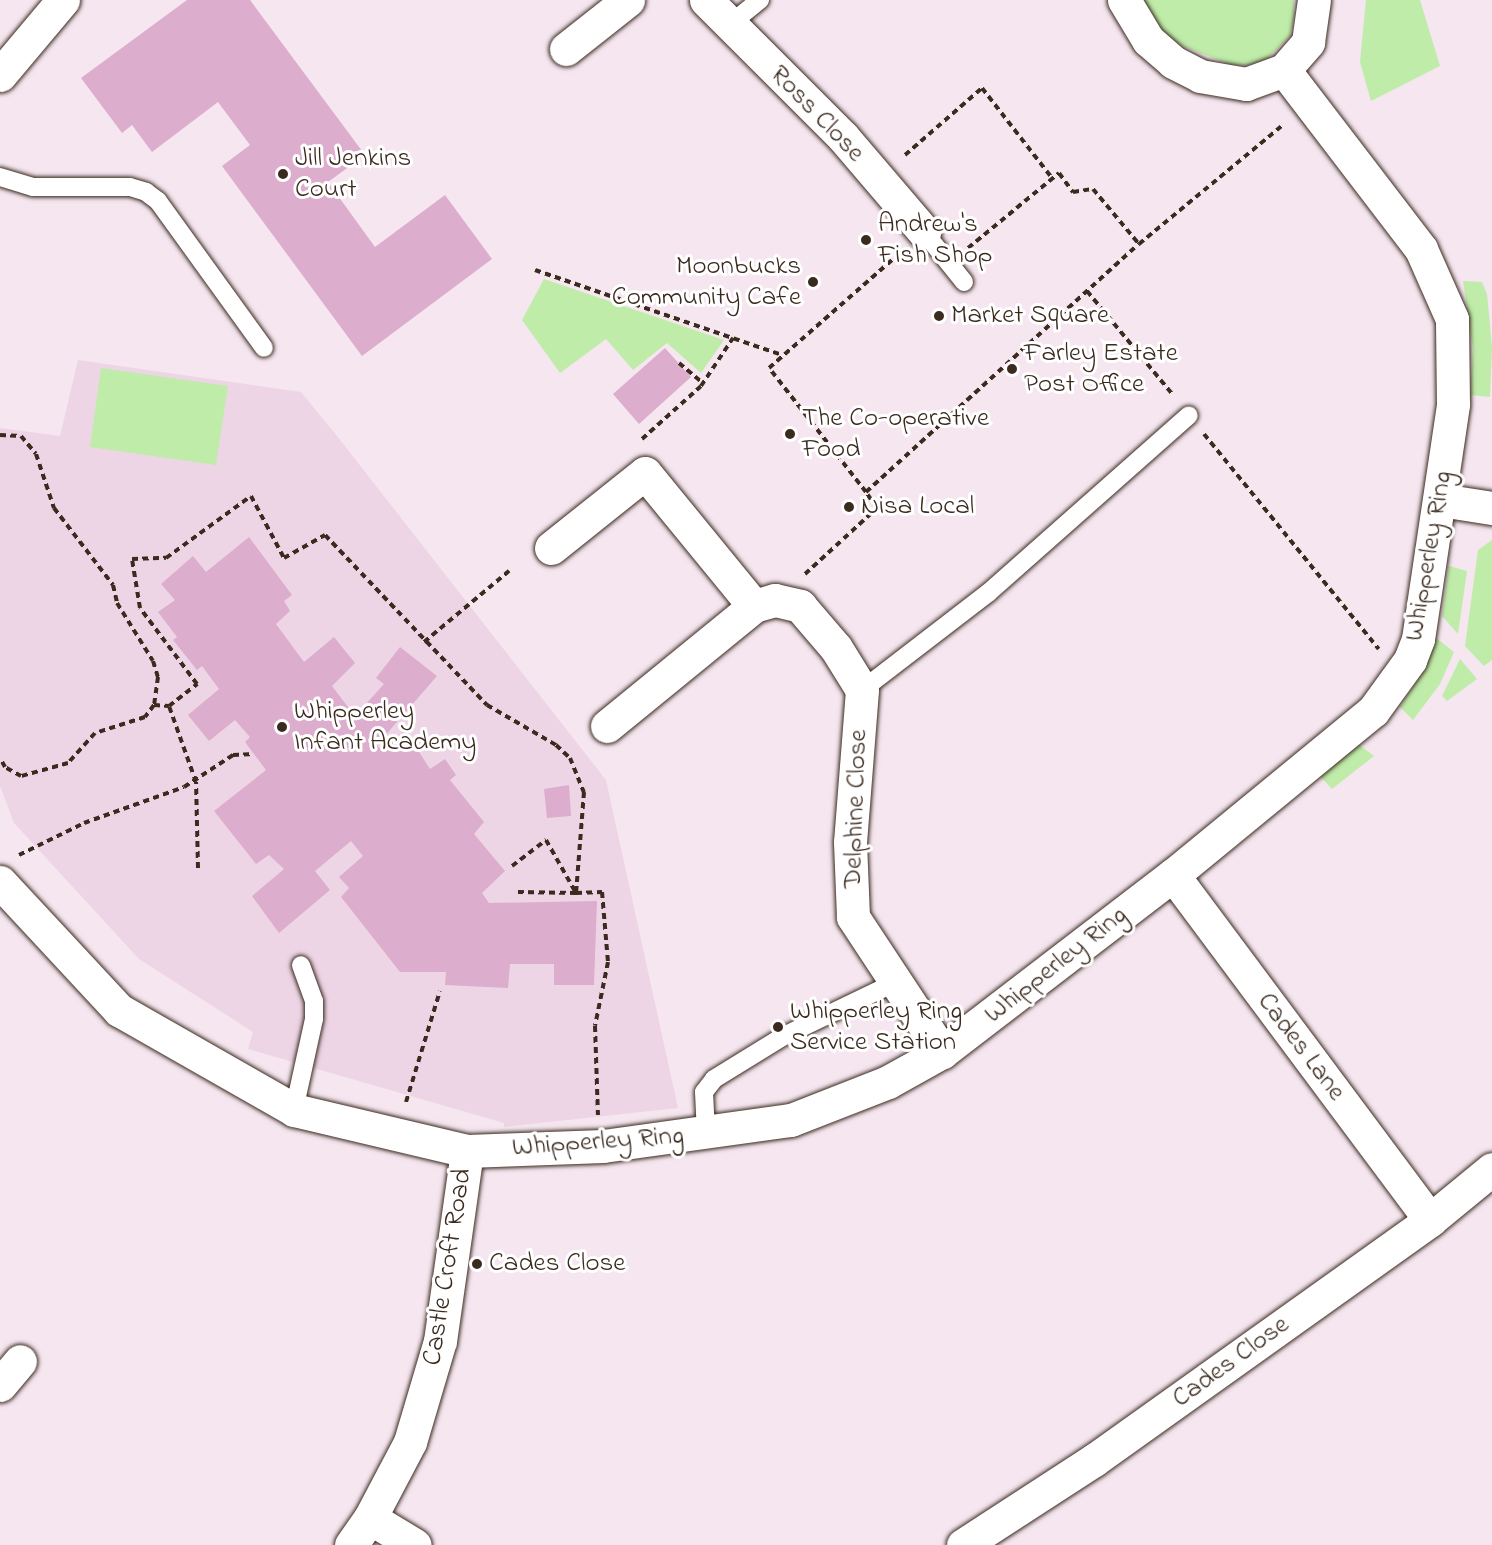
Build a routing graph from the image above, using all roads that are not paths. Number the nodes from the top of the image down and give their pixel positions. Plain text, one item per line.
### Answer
1 (63, 0) edge
2 (628, 0) edge
3 (706, 0) edge
4 (759, 0) edge
5 (1124, 0) edge
6 (1314, 0) edge
7 (729, 25) junction
8 (566, 49) dead end
9 (1284, 70) junction
10 (0, 75) edge
11 (0, 177) edge
12 (924, 232) joint
13 (964, 282) dead end
14 (264, 348) dead end
15 (1189, 415) road end
16 (1441, 500) junction
17 (1492, 508) edge
18 (551, 548) dead end
19 (765, 603) junction
20 (862, 690) junction
21 (608, 726) dead end
22 (1173, 875) junction
23 (3, 878) edge
24 (300, 966) dead end
25 (894, 983) junction
26 (942, 1052) junction
27 (294, 1110) junction
28 (706, 1134) junction
29 (467, 1150) junction
30 (1492, 1168) edge
31 (1430, 1220) junction
32 (370, 1518) junction
33 (351, 1545) edge
34 (415, 1545) edge
35 (963, 1545) edge

1 - 10 street
2 - 8 street
3 - 7 street, Ross Close
4 - 7 lane
5 - 9 street
6 - 9 street
7 - 12 street, Ross Close
9 - 16 street, Whipperley Ring
11 - 14 lane
12 - 13 lane
15 - 20 lane
16 - 17 street
16 - 22 street, Whipperley Ring
18 - 19 street
19 - 20 street, Delphine Close
19 - 21 street
20 - 25 street, Delphine Close
22 - 26 street, Whipperley Ring
22 - 31 street, Cades Lane
23 - 27 street, Whipperley Ring
24 - 27 lane
25 - 26 street, Delphine Close
25 - 28 lane
26 - 28 street, Whipperley Ring
27 - 29 street, Whipperley Ring
28 - 29 street, Whipperley Ring
29 - 32 street, Castle Croft Road
30 - 31 street, Cades Close
31 - 35 street, Cades Close
32 - 33 street, Castle Croft Road
32 - 34 street

